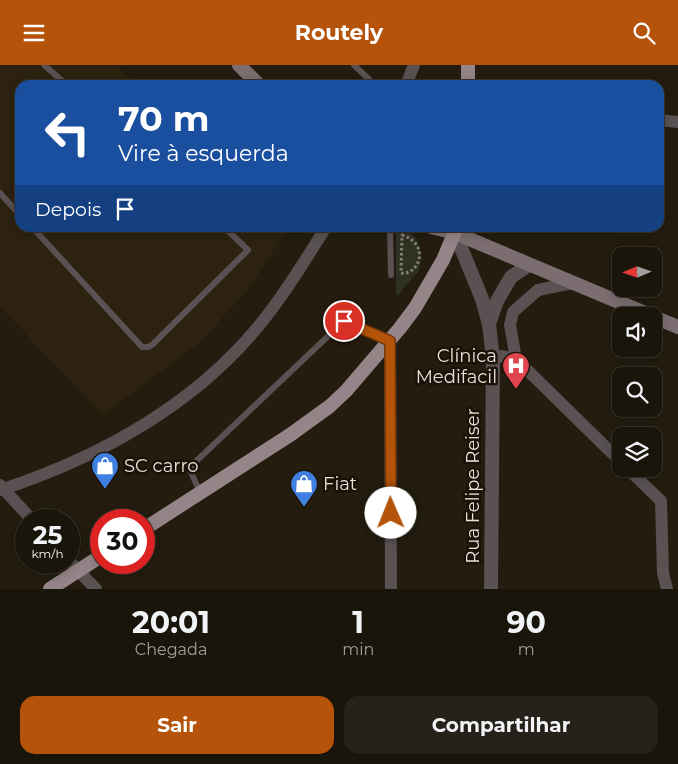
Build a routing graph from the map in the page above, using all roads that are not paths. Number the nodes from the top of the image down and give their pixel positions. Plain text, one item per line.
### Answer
1 (44, 65) edge
2 (239, 65) edge
3 (354, 65) edge
4 (414, 65) edge
5 (468, 65) edge
6 (61, 80) edge
7 (253, 80) edge
8 (370, 80) edge
9 (408, 80) edge
10 (468, 80) edge
11 (664, 121) edge
12 (678, 122) edge
13 (0, 193) edge
14 (15, 210) edge
15 (37, 232) edge
16 (229, 232) edge
17 (323, 232) edge
18 (390, 232) edge
19 (455, 232) edge
20 (457, 232) edge
21 (460, 232) edge
22 (529, 265) junction
23 (392, 275) dead end
24 (572, 283) junction
25 (629, 307) edge
26 (662, 321) edge
27 (490, 324) junction
28 (678, 327) edge
29 (390, 341) junction
30 (492, 359) junction
31 (516, 359) junction
32 (612, 453) edge
33 (636, 477) edge
34 (1, 488) edge
35 (200, 492) junction
36 (21, 509) edge
37 (155, 522) edge
38 (80, 573) edge
39 (65, 574) edge
40 (50, 589) edge
41 (96, 589) edge
42 (392, 589) edge
43 (491, 589) edge
44 (667, 589) edge

1 - 6 lane
2 - 7 main road
3 - 8 lane
4 - 9 street
5 - 10 main road
11 - 12 street
13 - 14 lane
15 - 16 lane
17 - 34 street
18 - 23 lane
19 - 29 main road
20 - 27 street, Rua Felipe Reiser
21 - 22 main road
22 - 24 main road
22 - 27 street, Rua Felipe Reiser
24 - 25 main road
24 - 31 street
26 - 28 main road
27 - 30 street, Rua Felipe Reiser
29 - 35 main road
29 - 35 lane
29 - 42 street
30 - 31 street
30 - 43 street, Rua Felipe Reiser
31 - 32 street
33 - 44 street
34 - 36 street
35 - 37 main road
38 - 41 street
39 - 40 main road

